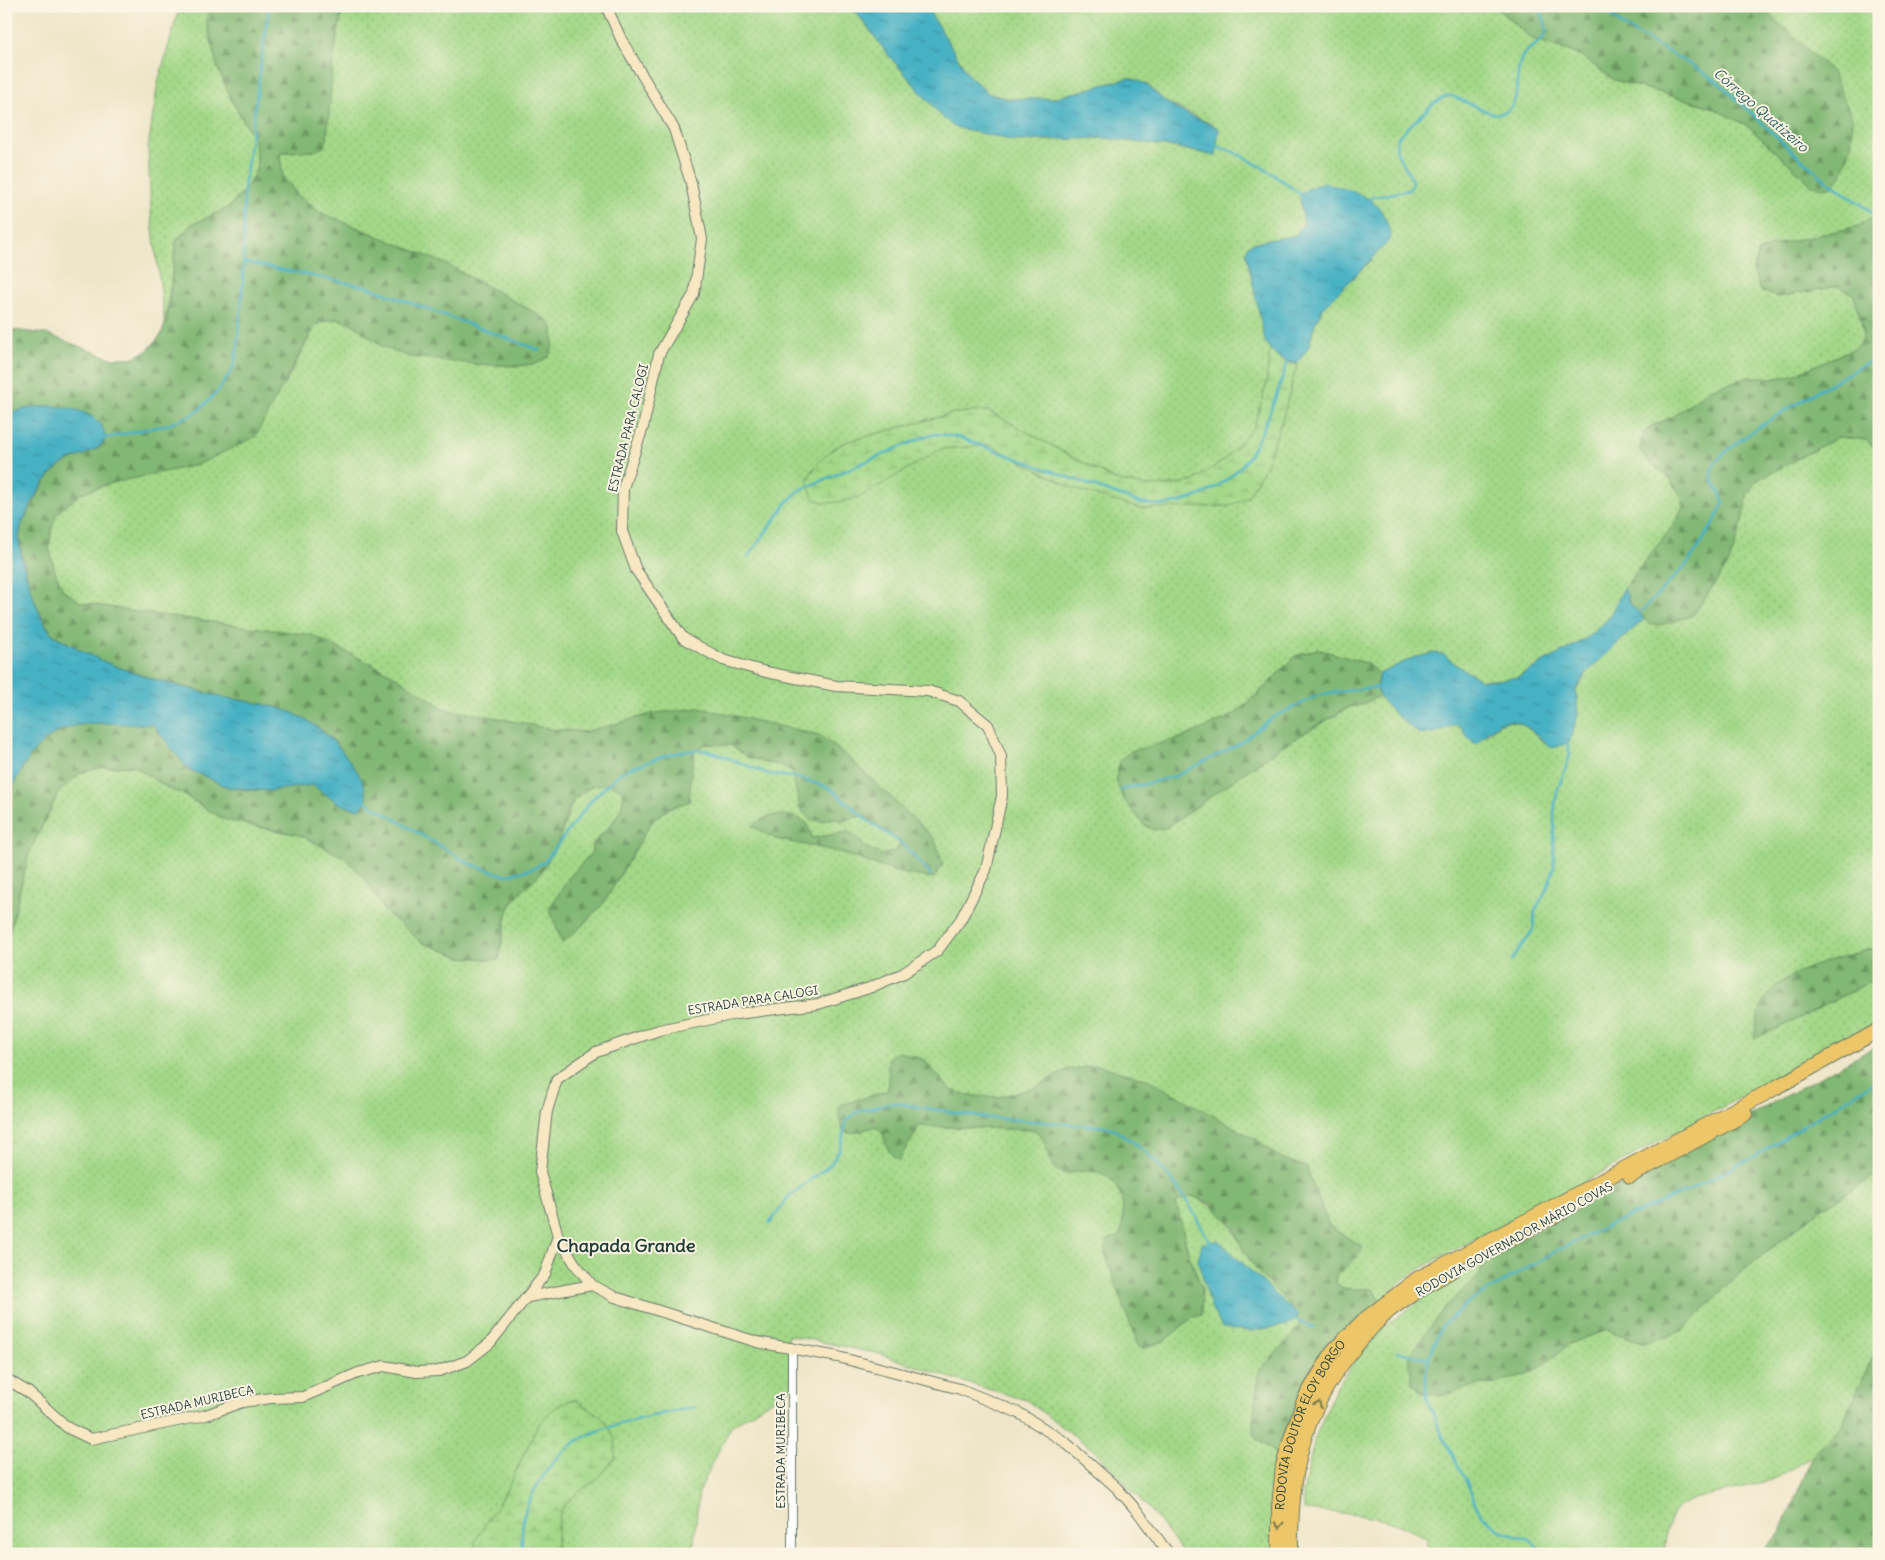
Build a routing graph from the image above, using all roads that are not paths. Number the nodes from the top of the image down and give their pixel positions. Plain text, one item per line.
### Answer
1 (606, 6) edge
2 (1879, 1030) edge
3 (1879, 1039) edge
4 (558, 1236) junction
5 (592, 1285) junction
6 (528, 1297) junction
7 (1375, 1312) joint
8 (792, 1348) junction
9 (6, 1379) edge
10 (792, 1554) edge
11 (1169, 1554) edge
12 (1279, 1554) edge
13 (1291, 1554) edge

1 - 4 street, ESTRADA PARA CALOGI
2 - 7 highway, RODOVIA GOVERNADOR MÁRIO COVAS
13 -> 3 highway, RODOVIA GOVERNADOR MÁRIO COVAS
4 - 5 street, ESTRADA PARA CALOGI
4 - 6 street, ESTRADA MURIBECA
5 - 6 street
5 - 8 street, ESTRADA PARA CALOGI
6 - 9 street, ESTRADA MURIBECA
7 -> 12 highway, RODOVIA DOUTOR ELOY BORGO
8 - 10 street, ESTRADA MURIBECA
8 - 11 street, ESTRADA PARA CALOGI

